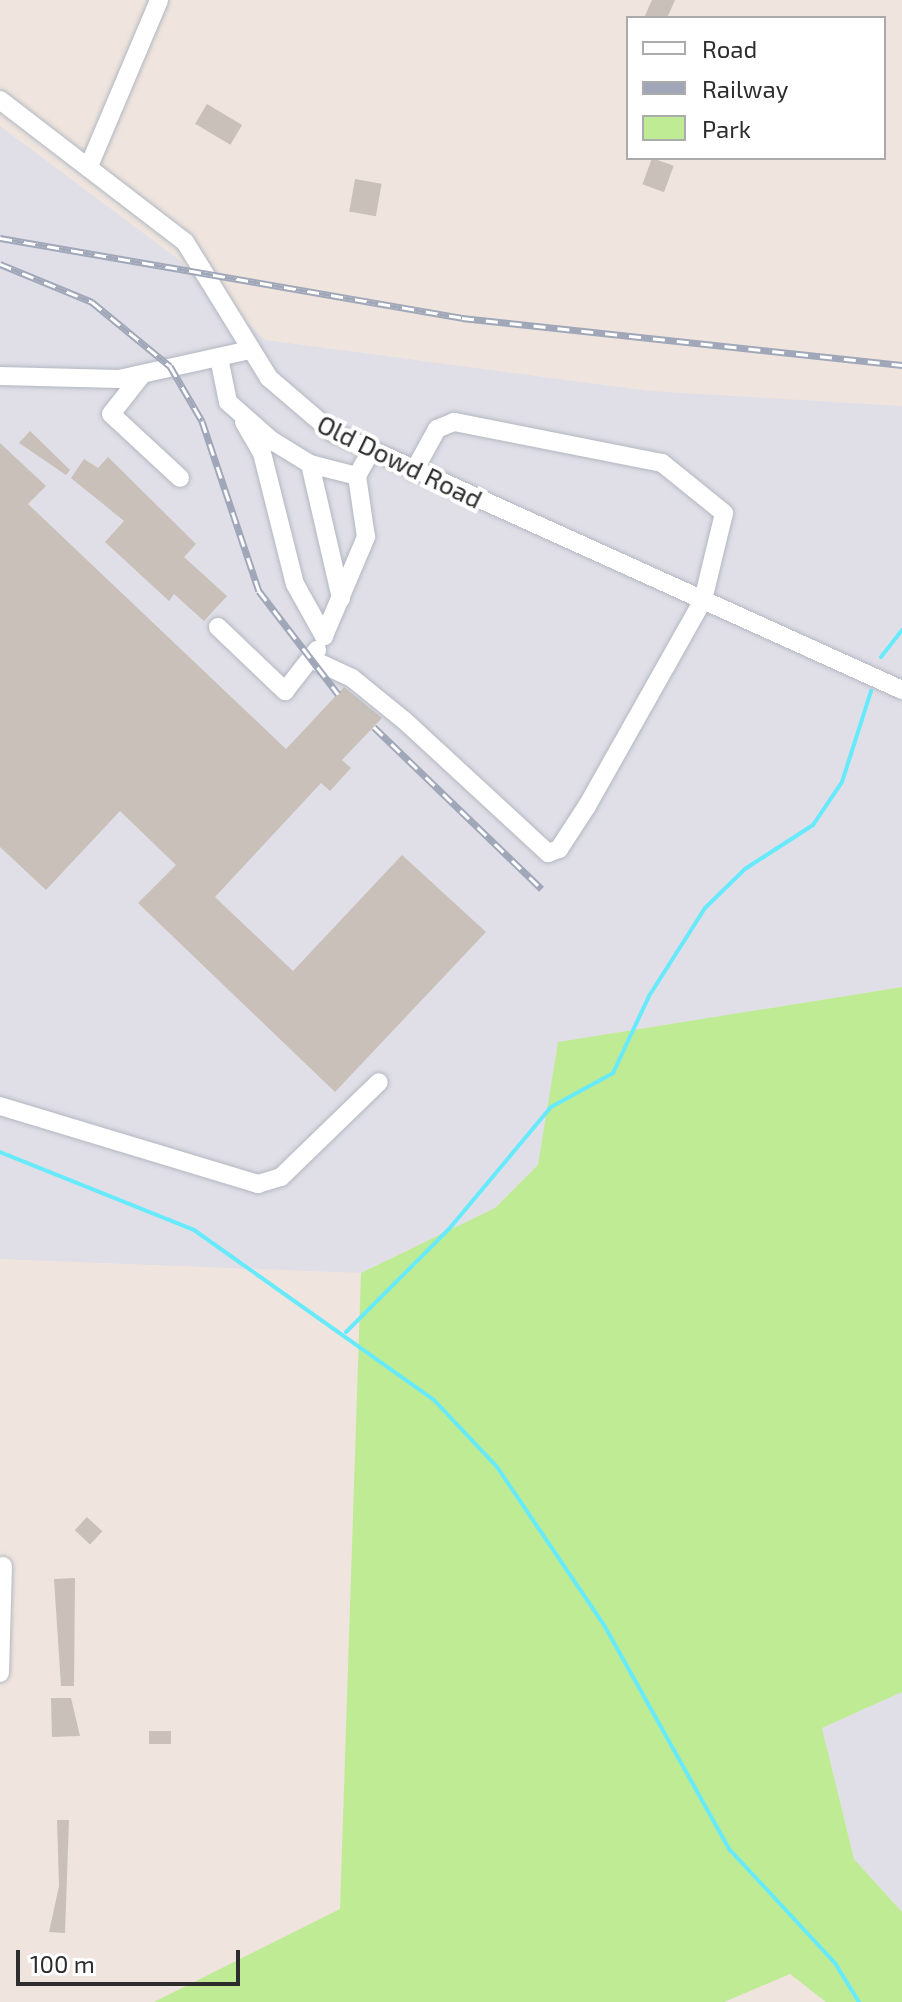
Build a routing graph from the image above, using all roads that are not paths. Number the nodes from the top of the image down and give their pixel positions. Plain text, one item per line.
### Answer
1 (159, 0) edge
2 (0, 100) edge
3 (89, 166) junction
4 (250, 350) junction
5 (219, 358) junction
6 (0, 376) edge
7 (141, 376) junction
8 (244, 422) junction
9 (371, 451) junction
10 (310, 464) junction
11 (414, 471) junction
12 (357, 476) junction
13 (180, 478) dead end
14 (341, 598) junction
15 (703, 600) junction
16 (218, 627) dead end
17 (324, 636) junction
18 (311, 659) junction
19 (902, 690) edge
20 (379, 1082) dead end
21 (0, 1106) edge
22 (3, 1566) dead end
23 (0, 1673) edge

1 - 3 street
2 - 3 street, Old Dowd Road
3 - 4 street, Old Dowd Road
4 - 5 street
4 - 9 street, Old Dowd Road
5 - 7 street
5 - 8 street
6 - 7 street
7 - 13 street
8 - 10 street
8 - 17 street
9 - 11 street, Old Dowd Road
9 - 12 street
10 - 12 street
10 - 14 street
11 - 15 street, Old Dowd Road
11 - 15 street
12 - 14 street
14 - 17 street
15 - 18 street
15 - 19 street, Old Dowd Road
16 - 18 street
17 - 18 street
20 - 21 street
22 - 23 street

